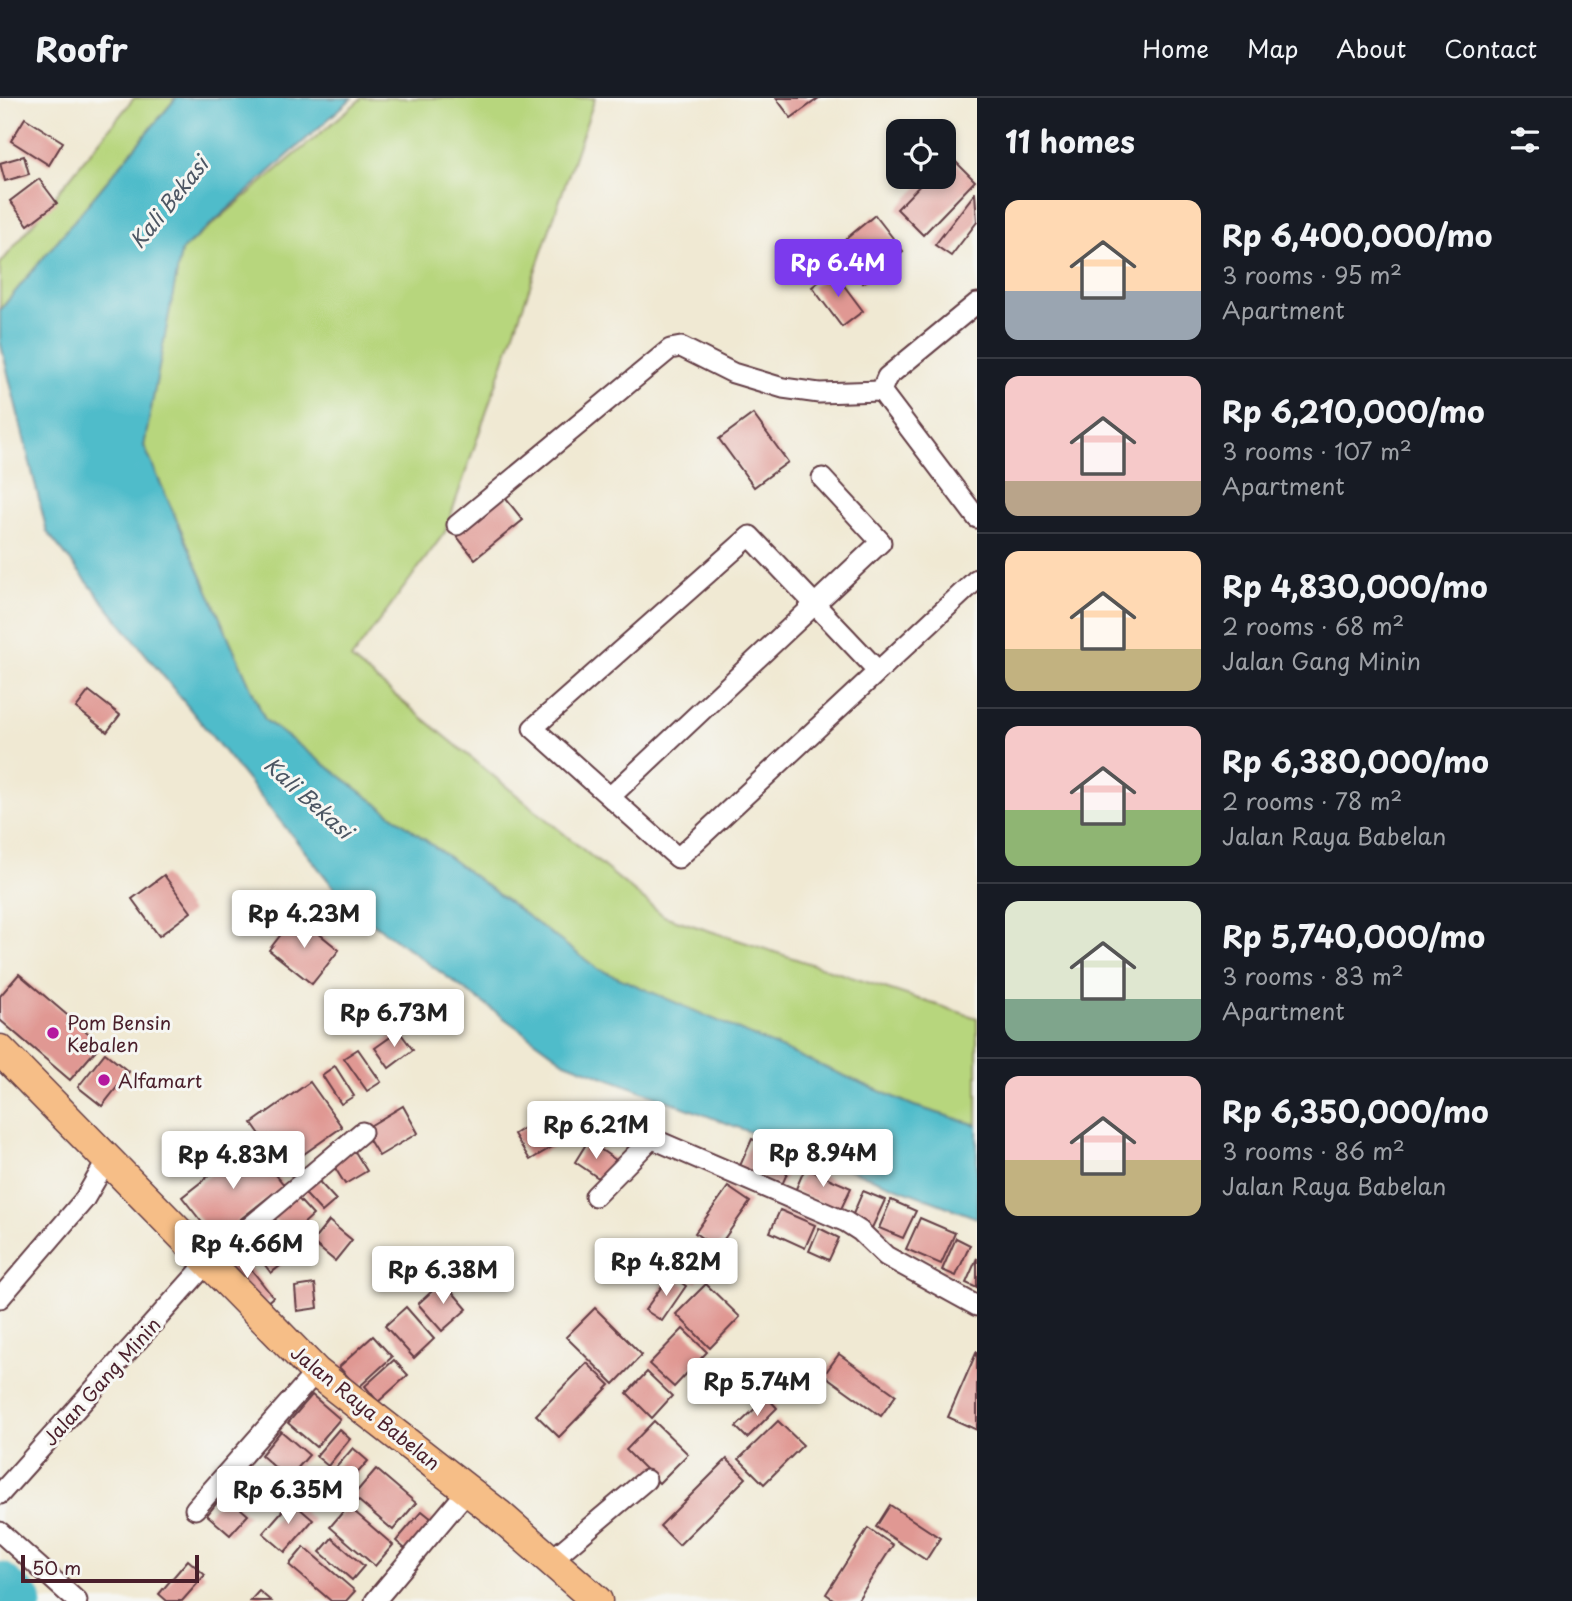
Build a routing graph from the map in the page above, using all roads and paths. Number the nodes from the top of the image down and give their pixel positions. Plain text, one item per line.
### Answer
1 (977, 303) edge
2 (881, 391) junction
3 (822, 478) dead end
4 (977, 518) edge
5 (457, 525) dead end
6 (977, 579) edge
7 (816, 606) junction
8 (878, 671) junction
9 (611, 796) junction
10 (0, 1050) edge
11 (623, 1126) dead end
12 (362, 1132) dead end
13 (652, 1138) junction
14 (106, 1162) junction
15 (595, 1196) dead end
16 (206, 1262) junction
17 (0, 1298) edge
18 (977, 1306) edge
19 (316, 1372) junction
20 (646, 1480) dead end
21 (468, 1490) junction
22 (0, 1494) edge
23 (195, 1509) dead end
24 (0, 1532) edge
25 (550, 1561) junction
26 (76, 1601) edge
27 (375, 1601) edge
28 (597, 1601) edge

1 - 2 street
2 - 4 street
2 - 5 street
3 - 7 street
6 - 8 street
7 - 8 street
7 - 9 street
7 - 9 street
8 - 9 street
10 - 14 main road, Jalan Raya Babelan
11 - 13 street
12 - 16 street, Jalan Gang Minin
13 - 15 street
13 - 18 street
14 - 16 main road, Jalan Raya Babelan
14 - 17 street
16 - 19 main road, Jalan Raya Babelan
16 - 22 street, Jalan Gang Minin
19 - 21 main road, Jalan Raya Babelan
19 - 23 street
20 - 25 street
21 - 25 main road, Jalan Raya Babelan
21 - 27 street
24 - 26 street
25 - 28 main road, Jalan Raya Babelan

